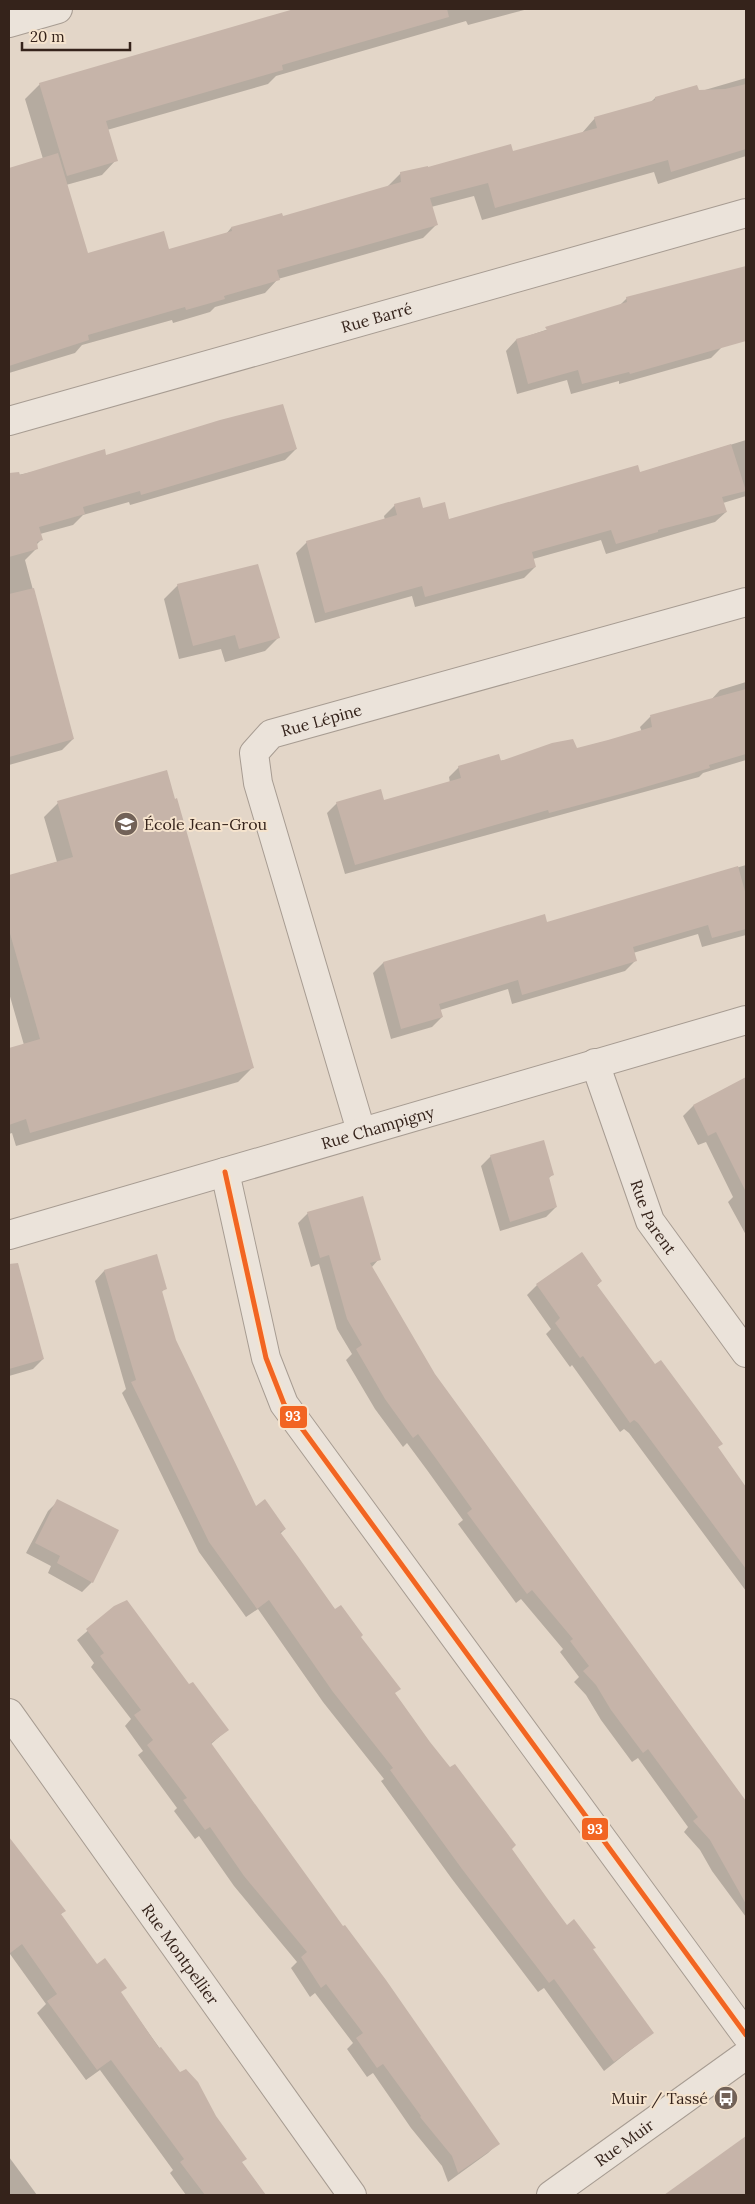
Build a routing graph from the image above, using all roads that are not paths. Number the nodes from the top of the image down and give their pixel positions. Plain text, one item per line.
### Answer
1 (58, 9) edge
2 (9, 23) edge
3 (746, 213) edge
4 (9, 422) edge
5 (746, 602) edge
6 (746, 1020) edge
7 (595, 1063) junction
8 (362, 1131) junction
9 (225, 1172) junction
10 (9, 1235) edge
11 (746, 1353) edge
12 (9, 1713) edge
13 (746, 2035) edge
14 (746, 2055) edge
15 (352, 2195) edge
16 (551, 2195) edge

1 - 2 street
3 - 4 street, Rue Barré
5 - 8 street, Rue Lépine
6 - 7 street, Rue Champigny
7 - 8 street, Rue Champigny
7 - 11 street, Rue Parent
8 - 9 street, Rue Champigny
9 - 10 street, Rue Champigny
9 - 13 street
12 - 15 street, Rue Montpellier
14 - 16 street, Rue Muir

